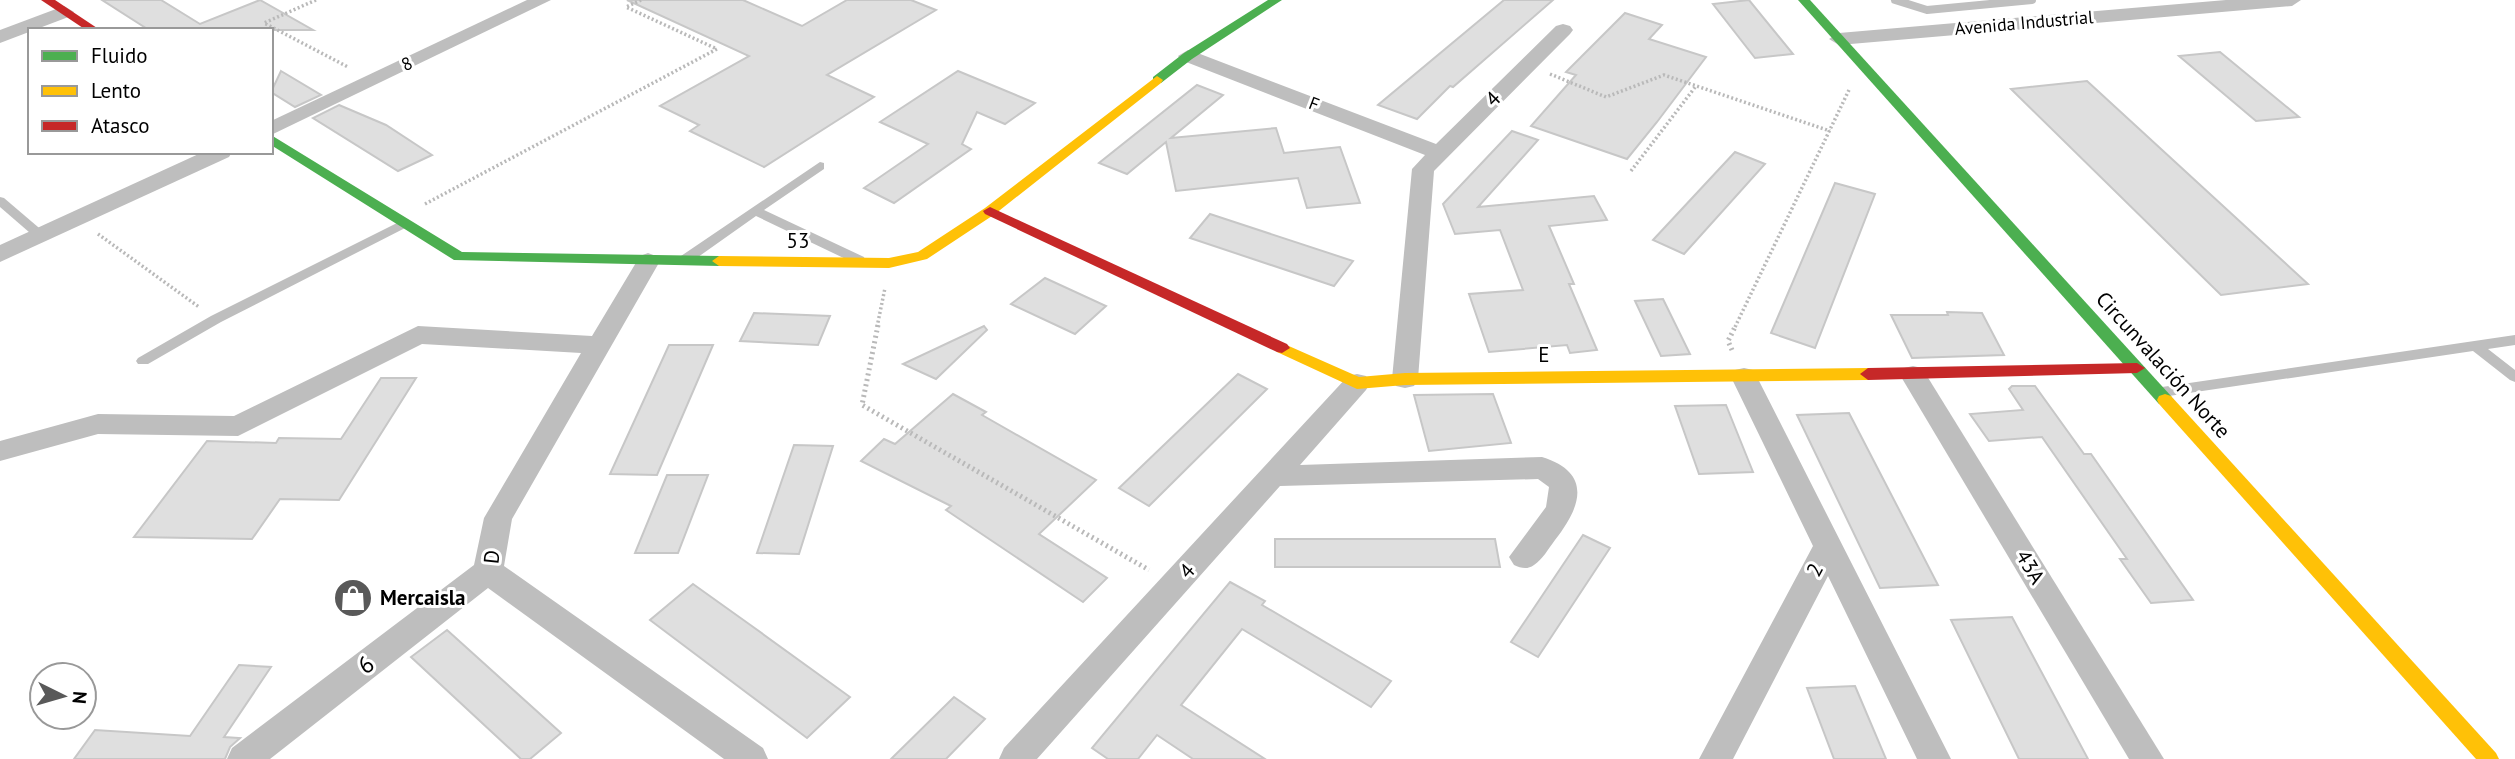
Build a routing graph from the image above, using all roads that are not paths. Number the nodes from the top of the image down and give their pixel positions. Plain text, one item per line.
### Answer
1 (47, 0) edge
2 (542, 0) edge
3 (1276, 0) edge
4 (1804, 0) edge
5 (2292, 0) edge
6 (64, 12) junction
7 (91, 28) edge
8 (1563, 30) dead end
9 (0, 37) edge
10 (1839, 39) junction
11 (1188, 56) junction
12 (273, 128) edge
13 (273, 140) edge
14 (1439, 153) junction
15 (217, 154) edge
16 (820, 166) dead end
17 (0, 201) edge
18 (756, 211) junction
19 (990, 211) junction
20 (401, 221) junction
21 (41, 236) junction
22 (0, 254) edge
23 (648, 261) junction
24 (683, 262) junction
25 (866, 263) junction
26 (2515, 340) edge
27 (601, 345) junction
28 (2476, 346) junction
29 (143, 361) dead end
30 (2137, 368) junction
31 (1913, 375) junction
32 (1744, 377) junction
33 (2515, 377) edge
34 (1405, 379) junction
35 (1357, 383) junction
36 (2161, 393) junction
37 (0, 452) edge
38 (1273, 476) junction
39 (1827, 548) junction
40 (1524, 556) dead end
41 (488, 571) junction
42 (244, 759) edge
43 (751, 759) edge
44 (1016, 759) edge
45 (1716, 759) edge
46 (1934, 759) edge
47 (2147, 759) edge
48 (2489, 759) edge

1 - 6 street
2 - 12 street, 8
3 - 11 street, 53
4 - 10 street, Circunvalación Norte
5 - 10 street, Avenida Industrial
6 - 7 street
6 - 9 street
8 - 14 street, 4
10 - 30 street, Circunvalación Norte
11 - 14 street, F
11 - 19 street, 53
13 - 20 street, 53
14 - 34 street, 4
15 - 21 street
16 - 18 lane
17 - 21 lane
18 - 24 lane
18 - 25 lane
19 - 25 street, 53
19 - 35 street, E
20 - 23 street, 53
20 - 29 lane
21 - 22 street
23 - 24 street, 53
23 - 27 street, D
24 - 25 street, 53
26 - 28 lane
27 - 37 street
27 - 41 street, D
28 - 33 lane
28 - 36 lane
30 - 31 street, E
30 - 36 street, Circunvalación Norte
31 - 32 street, E
31 - 47 street, 43A
32 - 34 street, E
32 - 39 street, 2
34 - 35 street, E
35 - 38 street, 4
36 - 48 street, Circunvalación Norte
38 - 40 street
38 - 44 street, 4
39 - 45 street, 2
39 - 46 street
41 - 42 street, 6
41 - 43 street, D

